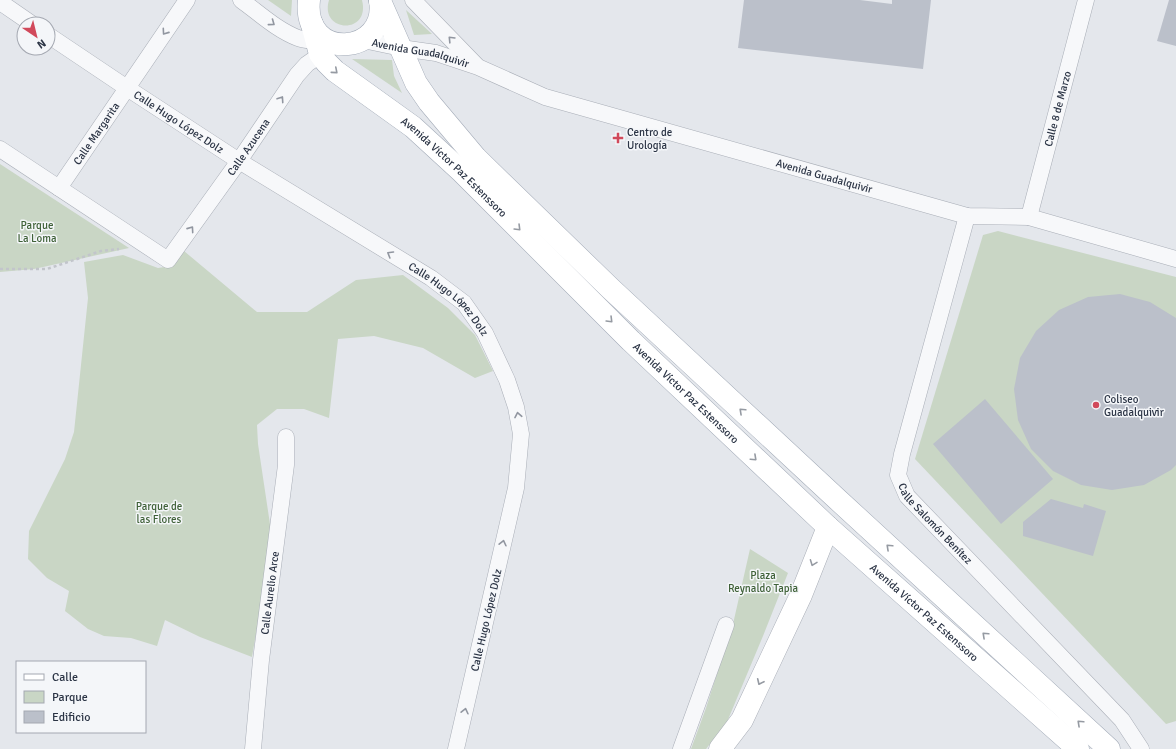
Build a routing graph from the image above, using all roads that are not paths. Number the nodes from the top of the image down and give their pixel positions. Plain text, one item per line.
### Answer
1 (187, 0) edge
2 (241, 0) edge
3 (309, 0) edge
4 (413, 0) edge
5 (1086, 0) edge
6 (380, 1) edge
7 (0, 2) edge
8 (20, 16) edge
9 (56, 40) edge
10 (363, 40) junction
11 (323, 41) junction
12 (401, 48) junction
13 (478, 68) junction
14 (126, 88) junction
15 (0, 149) edge
16 (239, 161) junction
17 (59, 188) junction
18 (966, 216) junction
19 (1029, 218) junction
20 (1176, 259) edge
21 (286, 438) dead end
22 (828, 527) junction
23 (726, 625) dead end
24 (253, 749) edge
25 (456, 749) edge
26 (681, 749) edge
27 (720, 749) edge
28 (1078, 749) edge
29 (1109, 749) edge
30 (1141, 749) edge

1 -> 14 street, Calle Margarita
2 -> 11 street
3 - 11 main road
13 -> 4 street, Avenida Guadalquivir
5 - 19 street, Calle 8 de Marzo
6 - 10 main road
6 - 12 main road, Avenida Víctor Paz Estenssoro
7 - 8 street
9 - 14 street, Calle Hugo López Dolz
10 - 11 main road
10 - 12 street, Avenida Guadalquivir
16 -> 11 street, Calle Azucena
11 -> 22 main road, Avenida Víctor Paz Estenssoro
12 - 13 street, Avenida Guadalquivir
29 -> 12 main road, Avenida Víctor Paz Estenssoro
13 - 18 street, Avenida Guadalquivir
14 - 16 street, Calle Hugo López Dolz
14 - 17 street, Calle Margarita
15 - 17 street
17 -> 16 street, Calle Azucena
25 -> 16 street, Calle Hugo López Dolz
18 - 19 street, Avenida Guadalquivir
18 - 30 street, Calle Salomón Benítez
19 - 20 street, Avenida Guadalquivir
21 - 24 street, Calle Aurelio Arce
22 -> 27 main road
22 - 28 main road, Avenida Víctor Paz Estenssoro
23 - 26 street

